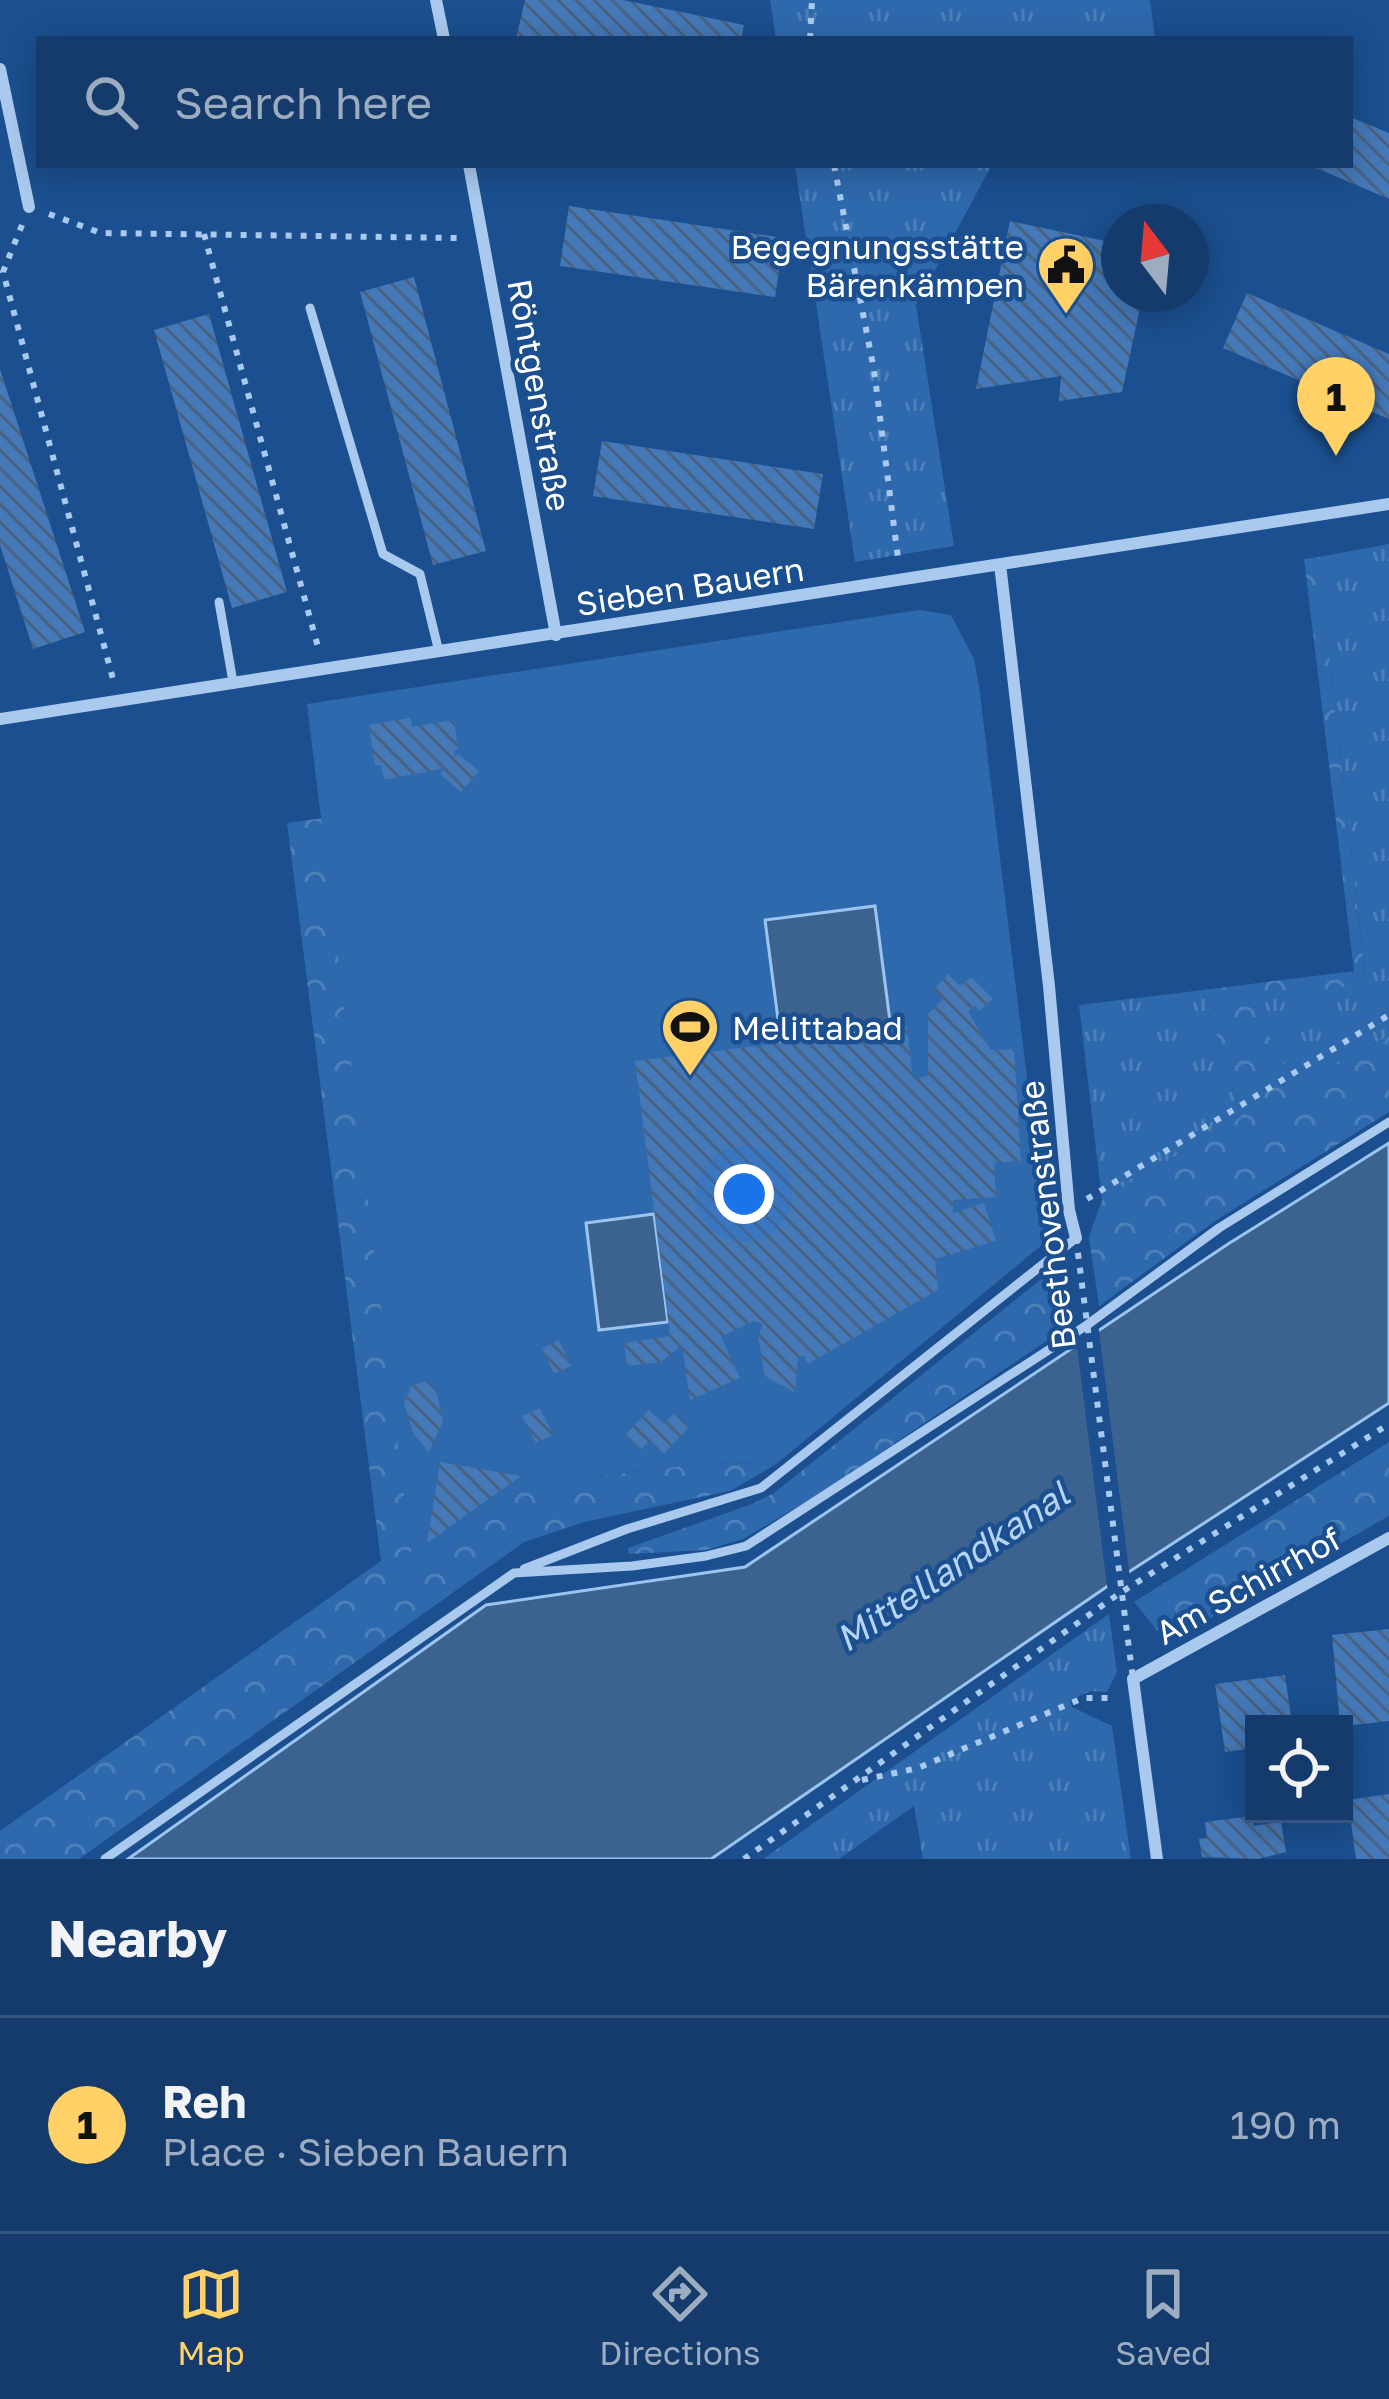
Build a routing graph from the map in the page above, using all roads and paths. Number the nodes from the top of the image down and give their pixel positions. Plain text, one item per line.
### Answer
1 (436, 0) edge
2 (812, 0) edge
3 (443, 36) edge
4 (810, 36) edge
5 (0, 68) edge
6 (471, 168) edge
7 (835, 168) edge
8 (29, 207) junction
9 (204, 235) junction
10 (484, 238) junction
11 (310, 308) dead end
12 (1389, 504) edge
13 (1000, 564) junction
14 (900, 579) junction
15 (219, 602) dead end
16 (556, 635) junction
17 (439, 652) junction
18 (324, 669) junction
19 (232, 682) junction
20 (118, 700) junction
21 (0, 718) edge
22 (1389, 1015) edge
23 (1389, 1122) edge
24 (1069, 1210) junction
25 (1076, 1238) junction
26 (1389, 1424) edge
27 (1389, 1538) edge
28 (514, 1573) junction
29 (1133, 1679) junction
30 (1137, 1700) junction
31 (854, 1782) junction
32 (105, 1859) edge
33 (744, 1859) edge
34 (1157, 1859) edge

1 - 3 street
2 - 4 path
5 - 8 street
6 - 10 street, Röntgenstraße
7 - 14 path
8 - 9 path
8 - 20 path
9 - 10 path
9 - 18 path
10 - 16 street, Röntgenstraße
11 - 17 lane
12 - 13 street, Sieben Bauern
13 - 14 street, Sieben Bauern
13 - 24 street, Beethovenstraße
14 - 16 street, Sieben Bauern
15 - 19 lane
16 - 17 street, Sieben Bauern
17 - 18 street, Sieben Bauern
18 - 19 street, Sieben Bauern
19 - 20 street, Sieben Bauern
20 - 21 street, Sieben Bauern
22 - 24 path
23 - 28 lane
24 - 25 street, Beethovenstraße
25 - 28 lane
25 - 29 path, Beethovenstraße, bridge
26 - 31 path
27 - 29 street, Am Schirrhof
28 - 32 lane
29 - 30 street
30 - 31 path
30 - 34 street
31 - 33 path

